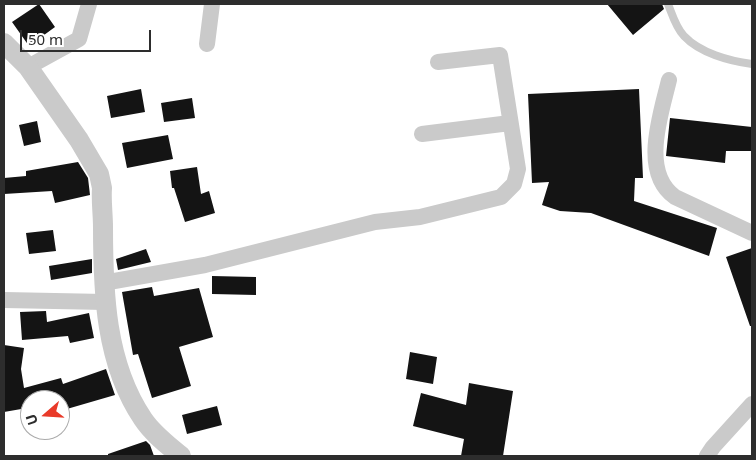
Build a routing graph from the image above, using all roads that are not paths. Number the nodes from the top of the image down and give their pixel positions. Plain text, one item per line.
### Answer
1 (89, 4) edge
2 (212, 4) edge
3 (668, 4) edge
4 (4, 43) edge
5 (207, 44) dead end
6 (438, 62) dead end
7 (752, 64) edge
8 (28, 67) junction
9 (668, 80) dead end
10 (510, 123) junction
11 (422, 134) dead end
12 (752, 233) edge
13 (104, 292) junction
14 (4, 300) edge
15 (752, 404) edge
16 (182, 456) edge
17 (707, 456) edge

1 - 8 street
2 - 5 street
3 - 7 lane
4 - 8 street
6 - 10 street
8 - 13 street
9 - 12 street
10 - 11 street
10 - 13 street
13 - 14 street
13 - 16 street
15 - 17 street

